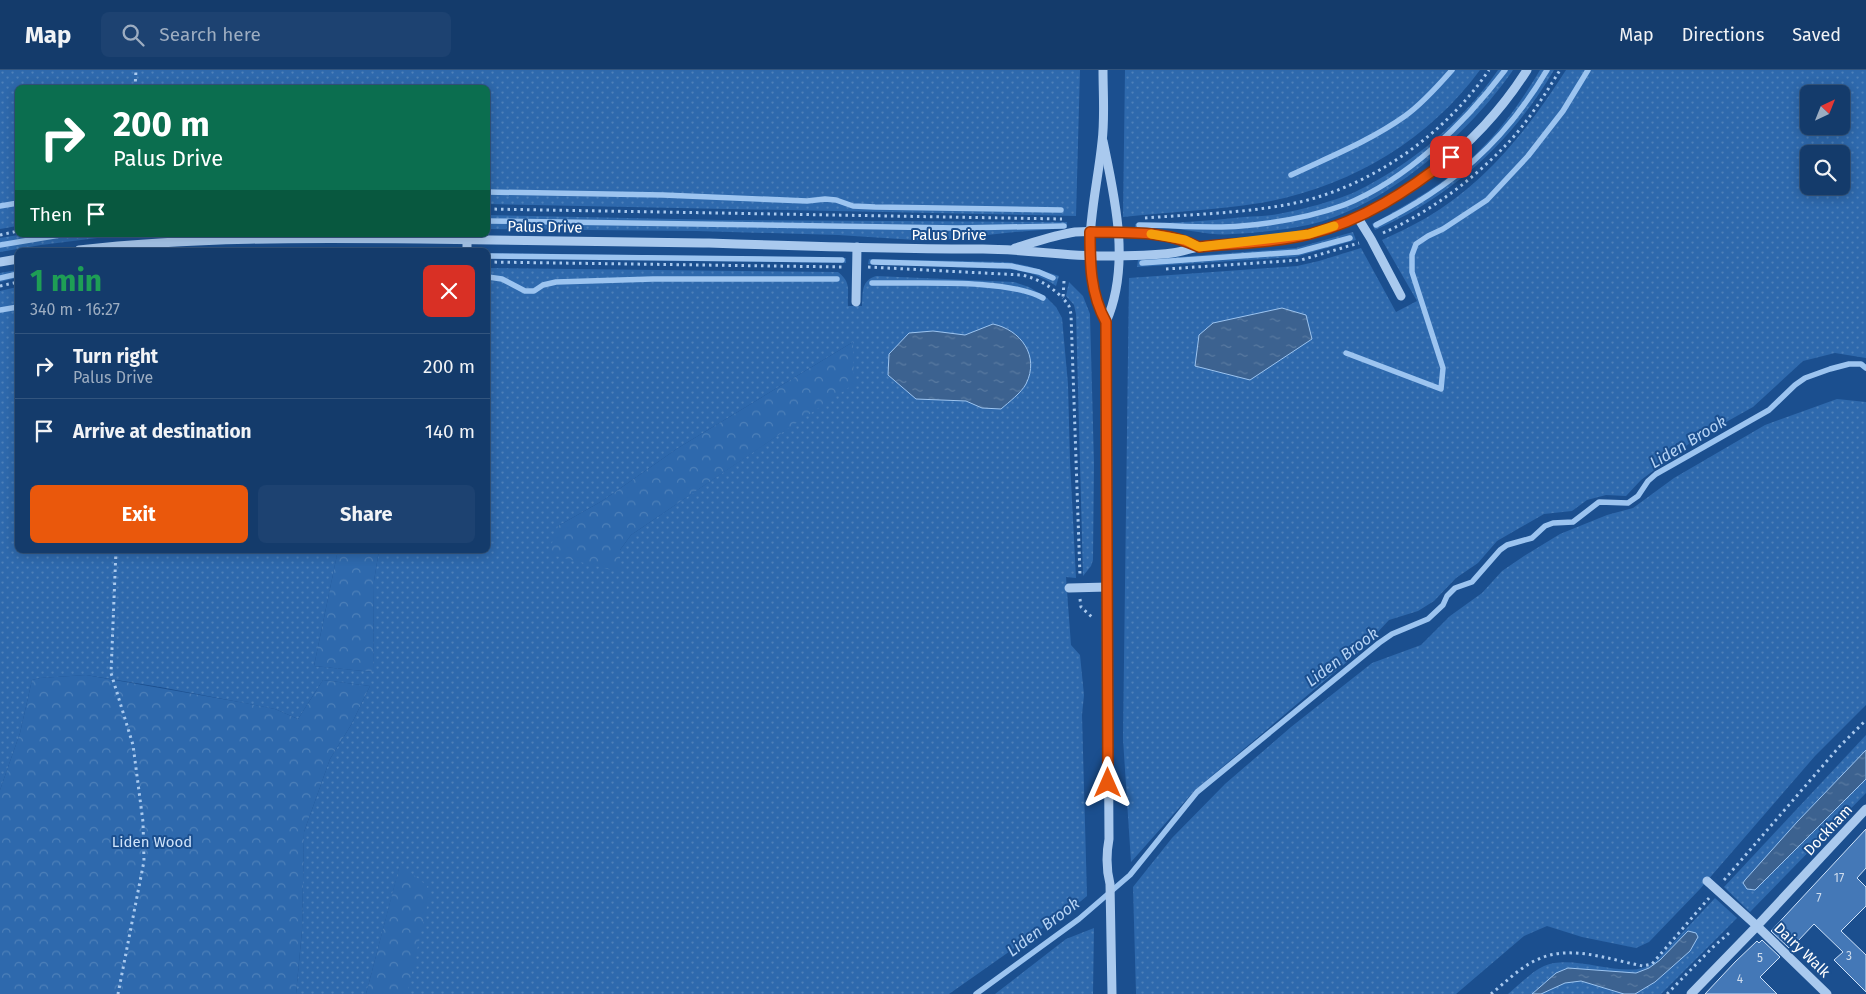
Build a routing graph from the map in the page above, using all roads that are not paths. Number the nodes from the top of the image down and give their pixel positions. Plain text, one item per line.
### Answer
1 (1103, 70) edge
2 (1527, 70) edge
3 (1103, 141) junction
4 (1358, 218) junction
5 (1090, 232) junction
6 (1118, 232) junction
7 (386, 237) edge
8 (468, 240) junction
9 (857, 247) junction
10 (1199, 247) junction
11 (95, 248) edge
12 (467, 248) edge
13 (1010, 249) junction
14 (1090, 256) junction
15 (1118, 256) junction
16 (15, 260) edge
17 (0, 262) edge
18 (1401, 296) dead end
19 (856, 302) dead end
20 (1106, 322) junction
21 (1108, 587) junction
22 (1069, 588) dead end
23 (1866, 809) edge
24 (1810, 870) joint
25 (1707, 881) dead end
26 (1757, 926) junction
27 (1112, 994) edge
28 (1691, 994) edge
29 (1828, 994) edge

1 - 3 street
2 - 4 street, Palus Drive
3 - 5 street
3 - 6 street
4 - 10 street, Palus Drive
4 - 18 street
5 - 6 street, Palus Drive
5 - 13 street, Palus Drive
5 - 14 street
6 - 10 street, Palus Drive
6 - 15 street
7 - 8 street, Palus Drive
7 - 11 street, Palus Drive
8 - 9 street, Palus Drive
8 - 12 street
9 - 13 street, Palus Drive
9 - 19 street
10 - 15 street, Palus Drive
13 - 14 street, Palus Drive
14 - 15 street, Palus Drive
14 - 20 street
15 - 20 street
16 - 17 street
20 - 21 street
21 - 22 street
21 - 27 street
23 - 24 street, Dockham
24 - 26 street, Dairy Walk
25 - 26 street
26 - 28 street, Dairy Walk
26 - 29 street, Dairy Walk

